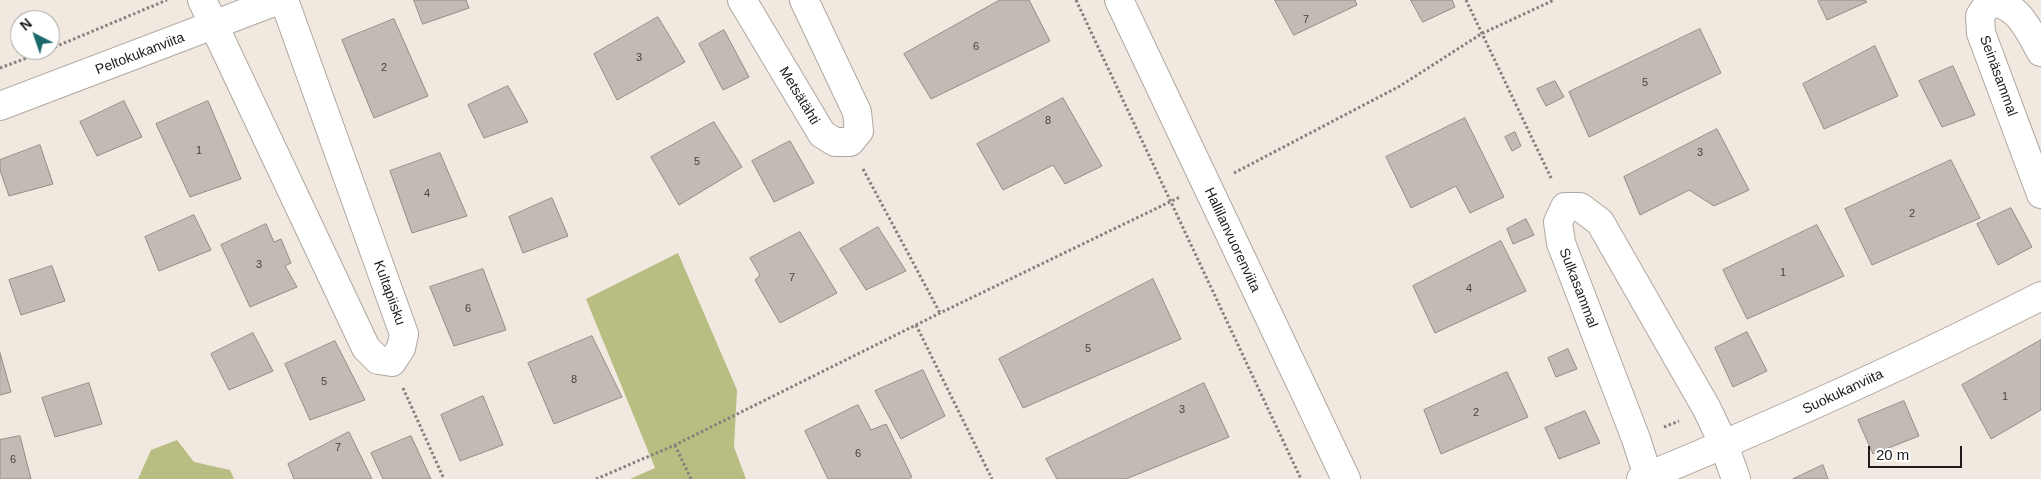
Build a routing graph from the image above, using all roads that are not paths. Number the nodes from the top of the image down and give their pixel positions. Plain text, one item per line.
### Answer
1 (202, 0) edge
2 (279, 0) edge
3 (284, 0) edge
4 (742, 0) edge
5 (804, 0) edge
6 (1118, 0) edge
7 (214, 26) junction
8 (2041, 52) edge
9 (0, 106) edge
10 (2041, 194) edge
11 (2041, 296) edge
12 (1724, 445) junction
13 (1645, 478) edge
14 (1346, 479) edge
15 (1736, 479) edge

1 - 7 street
2 - 7 street, Peltokukanviita
3 - 7 street, Kultapiisku
4 - 5 street, Metsätähti
6 - 14 street, Hallilanvuorenviita
7 - 9 street, Peltokukanviita
8 - 10 street, Seinäsammal
11 - 12 street, Suokukanviita
12 - 13 street, Suokukanviita
12 - 13 street, Sulkasammal
12 - 15 street

